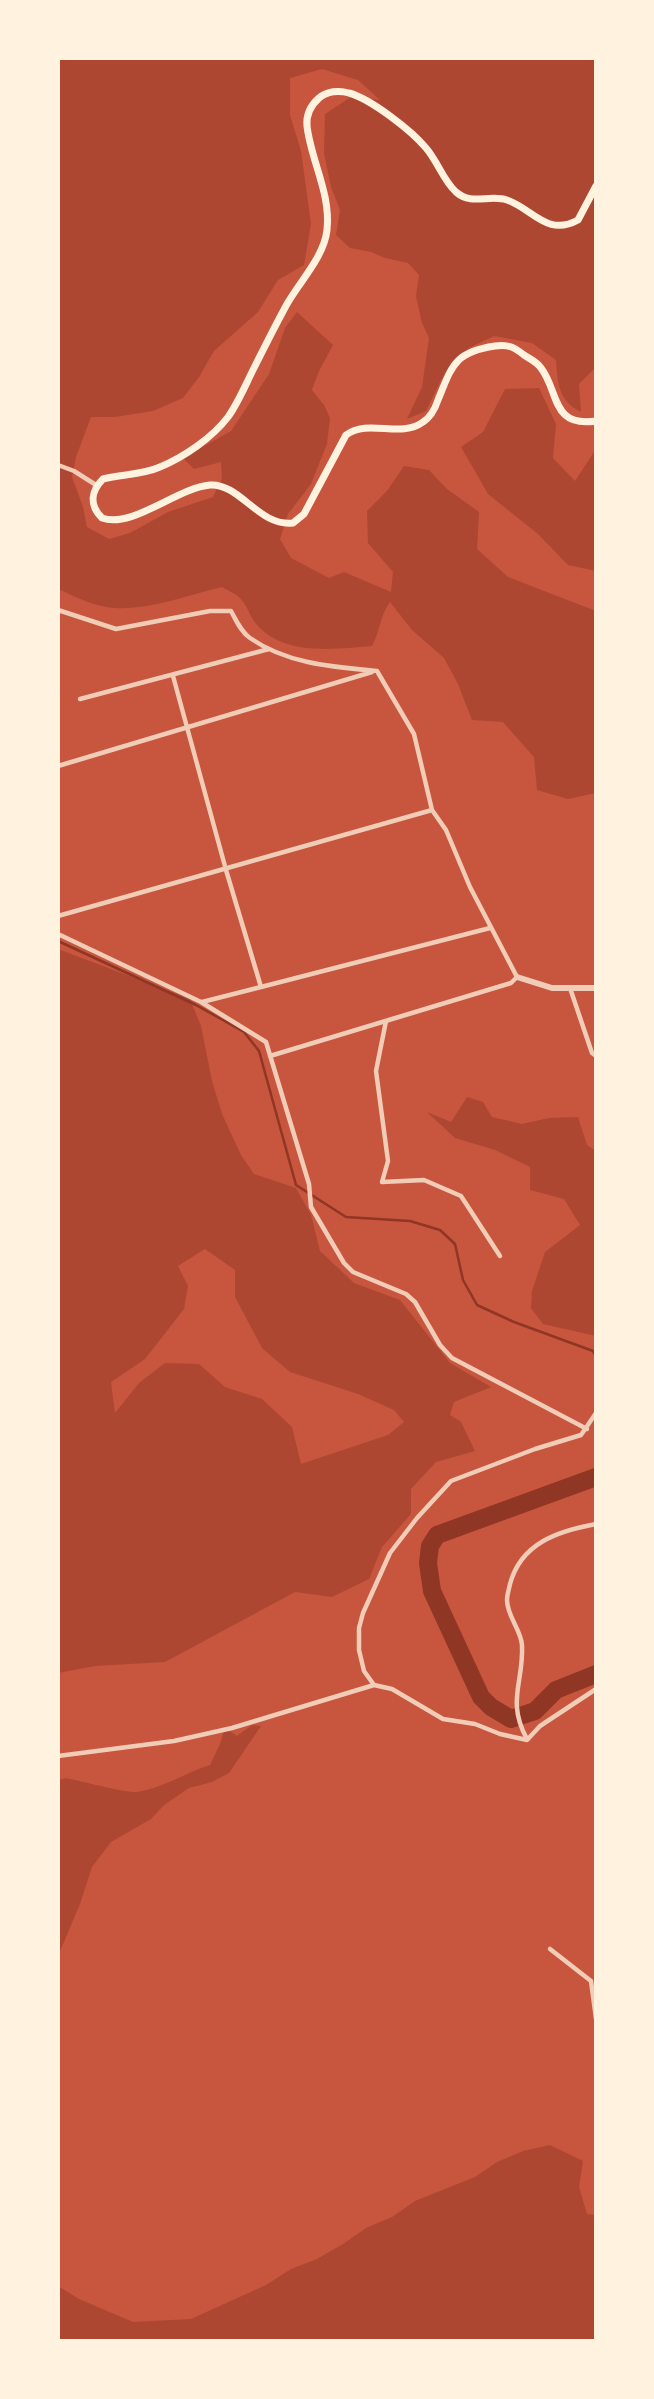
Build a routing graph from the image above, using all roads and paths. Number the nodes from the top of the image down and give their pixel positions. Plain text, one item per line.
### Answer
1 (596, 186) edge
2 (596, 414) edge
3 (594, 422) edge
4 (58, 465) edge
5 (96, 485) junction
6 (58, 610) edge
7 (270, 648) junction
8 (377, 671) junction
9 (173, 676) junction
10 (80, 699) dead end
11 (187, 727) junction
12 (58, 766) edge
13 (432, 810) junction
14 (226, 870) junction
15 (58, 916) edge
16 (490, 928) junction
17 (58, 933) edge
18 (517, 977) junction
19 (261, 987) junction
20 (570, 988) junction
21 (596, 988) edge
22 (201, 1002) junction
23 (386, 1021) junction
24 (270, 1056) junction
25 (596, 1056) edge
26 (500, 1256) dead end
27 (596, 1413) edge
28 (587, 1429) junction
29 (596, 1524) edge
30 (374, 1685) junction
31 (596, 1689) edge
32 (527, 1740) junction
33 (58, 1755) edge
34 (550, 1949) dead end
35 (596, 2018) edge

1 - 5 main road
2 - 3 street
3 - 5 main road
4 - 5 street
6 - 7 street
7 - 8 street
7 - 9 street
8 - 11 street
8 - 13 street
9 - 10 street
9 - 11 street
11 - 12 street
11 - 14 street
13 - 14 street
13 - 16 street
14 - 15 street
14 - 19 street
16 - 18 street
16 - 19 street
17 - 22 street
18 - 20 street
18 - 23 street
19 - 22 street
20 - 21 street
20 - 25 street
22 - 24 street
23 - 24 street
23 - 26 street
24 - 28 street
27 - 28 street
28 - 30 street
29 - 32 street
30 - 32 street
30 - 33 street
31 - 32 street
34 - 35 street

